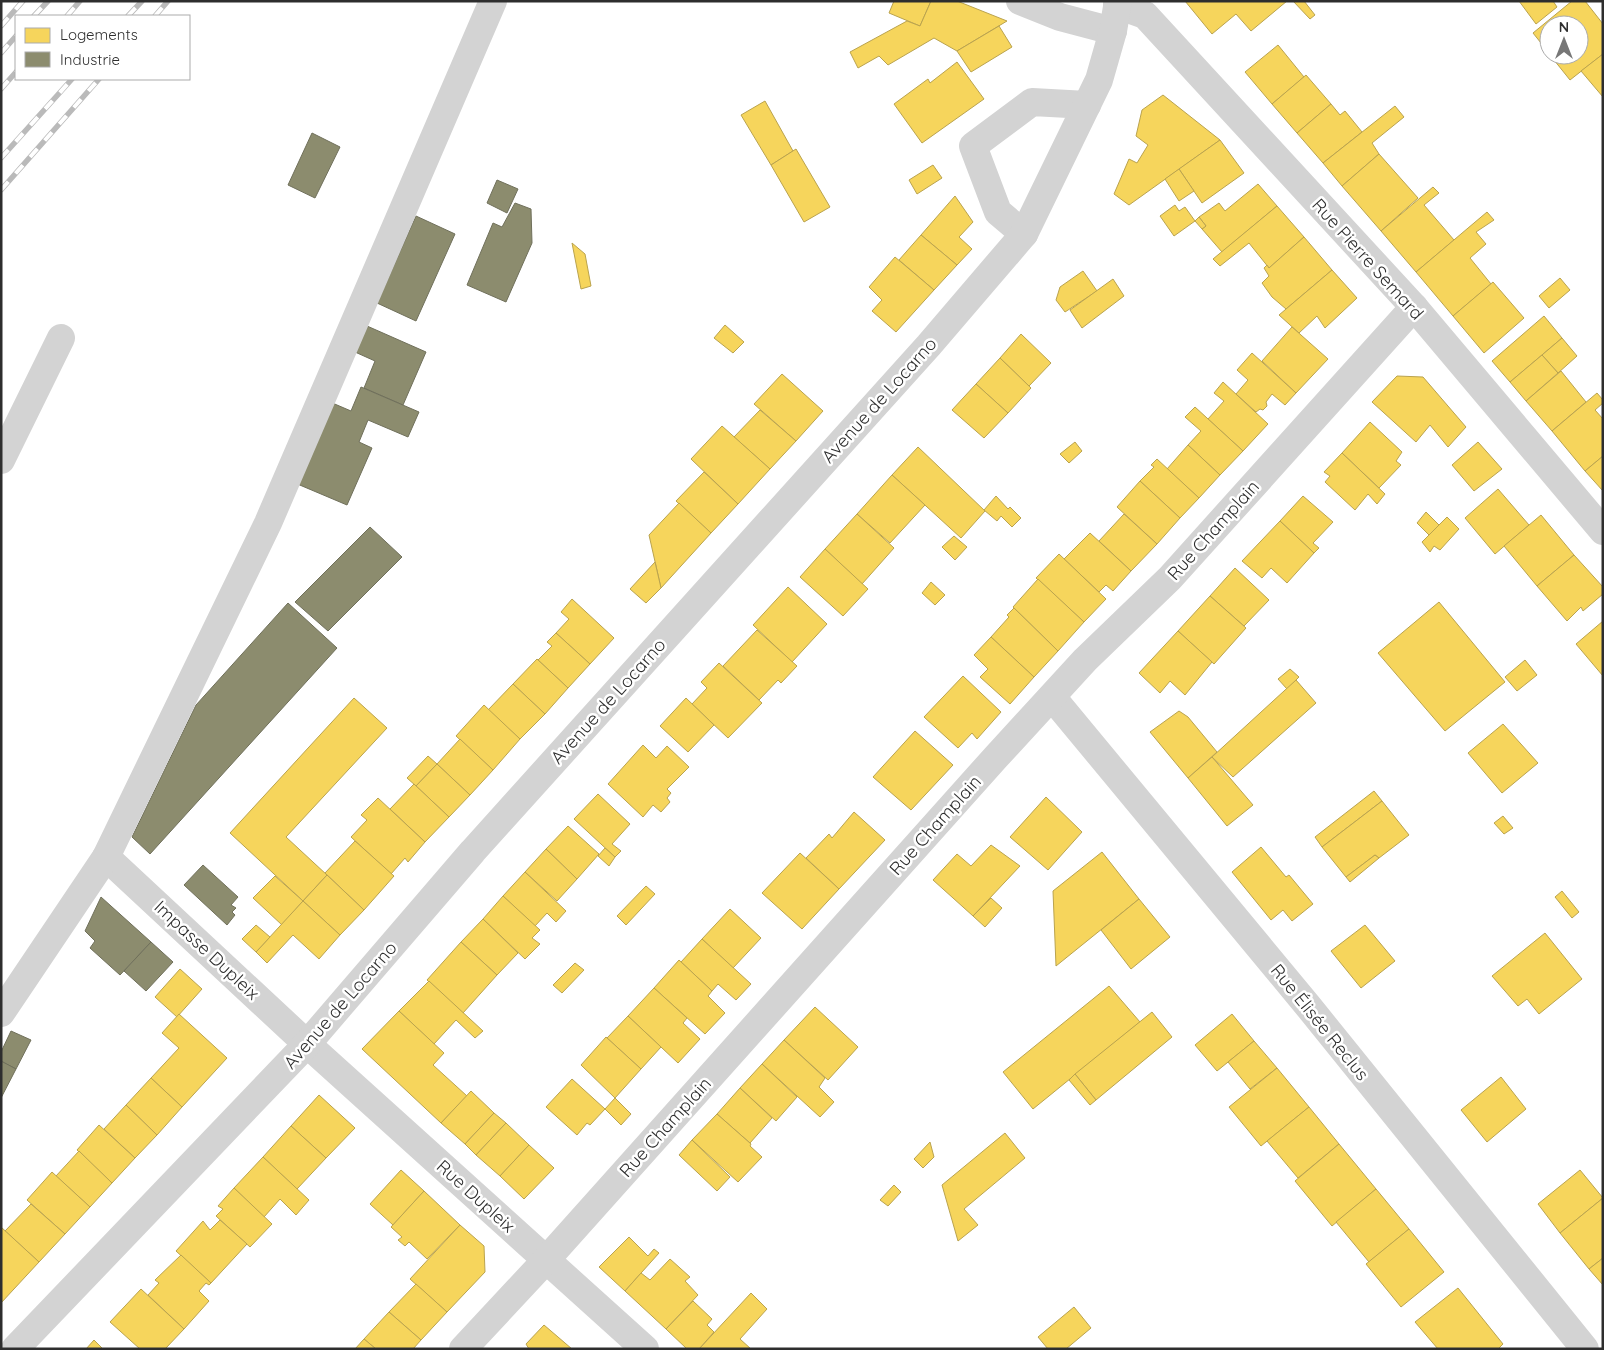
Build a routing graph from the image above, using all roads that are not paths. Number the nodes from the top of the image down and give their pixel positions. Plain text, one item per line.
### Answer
1 (492, 1) edge
2 (1020, 1) edge
3 (1118, 3) edge
4 (1113, 31) junction
5 (1087, 105) junction
6 (1024, 234) junction
7 (1414, 307) junction
8 (61, 338) dead end
9 (1, 460) edge
10 (1603, 531) edge
11 (1052, 697) junction
12 (106, 857) junction
13 (1, 1014) edge
14 (307, 1044) junction
15 (546, 1260) junction
16 (15, 1349) edge
17 (463, 1349) edge
18 (645, 1349) edge
19 (1585, 1349) edge

1 - 12 street
2 - 4 street
3 - 4 street, Avenue de Locarno
3 - 7 street, Rue Pierre Semard
4 - 5 street, Avenue de Locarno
5 - 6 street, Avenue de Locarno
5 - 6 street
6 - 14 street, Avenue de Locarno
7 - 10 street, Rue Pierre Semard
7 - 11 street, Rue Champlain
8 - 9 street
11 - 15 street, Rue Champlain
11 - 19 street, Rue Élisée Reclus
12 - 13 street
12 - 14 street, Impasse Dupleix
14 - 15 street, Rue Dupleix
14 - 16 street, Avenue de Locarno
15 - 17 street, Rue Champlain
15 - 18 street, Rue Dupleix

